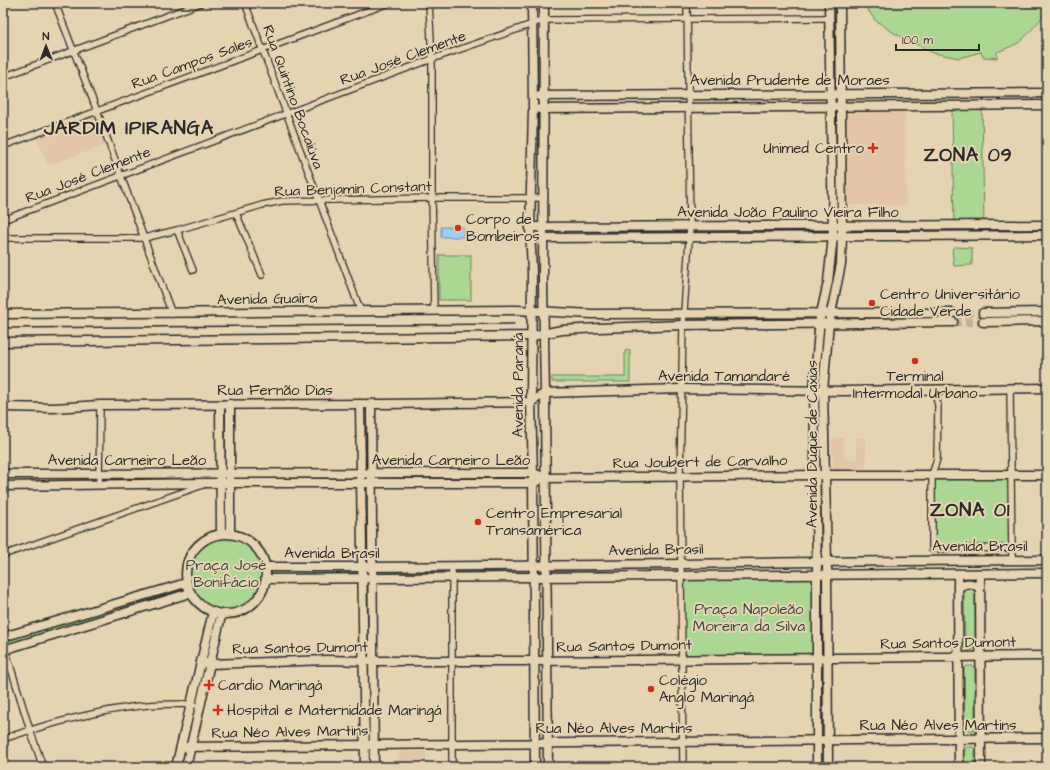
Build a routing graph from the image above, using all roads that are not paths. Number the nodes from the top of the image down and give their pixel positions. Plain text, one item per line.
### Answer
1 (55, 3) edge
2 (201, 3) edge
3 (245, 3) edge
4 (389, 3) edge
5 (429, 3) edge
6 (532, 3) edge
7 (544, 3) edge
8 (687, 3) edge
9 (829, 3) edge
10 (840, 3) edge
11 (829, 18) junction
12 (688, 19) junction
13 (544, 20) junction
14 (532, 24) junction
15 (74, 50) junction
16 (262, 50) junction
17 (432, 59) junction
18 (532, 60) junction
19 (544, 75) junction
20 (3, 77) edge
21 (1047, 93) edge
22 (830, 94) junction
23 (841, 94) junction
24 (688, 95) junction
25 (533, 96) junction
26 (544, 96) junction
27 (1047, 105) edge
28 (830, 107) junction
29 (841, 107) junction
30 (688, 108) junction
31 (544, 109) junction
32 (533, 110) junction
33 (97, 111) junction
34 (286, 114) junction
35 (3, 146) edge
36 (531, 162) junction
37 (121, 175) junction
38 (542, 179) junction
39 (432, 198) junction
40 (530, 198) junction
41 (543, 198) junction
42 (318, 200) junction
43 (236, 213) junction
44 (3, 220) edge
45 (1047, 225) edge
46 (833, 226) junction
47 (842, 226) junction
48 (530, 227) junction
49 (543, 227) junction
50 (690, 227) junction
51 (177, 230) junction
52 (3, 233) edge
53 (1047, 235) edge
54 (833, 236) junction
55 (842, 236) junction
56 (689, 237) junction
57 (144, 238) junction
58 (543, 238) junction
59 (841, 264) junction
60 (193, 270) dead end
61 (532, 272) junction
62 (262, 275) dead end
63 (828, 282) junction
64 (543, 284) junction
65 (532, 310) junction
66 (434, 311) junction
67 (361, 312) junction
68 (543, 312) junction
69 (1047, 312) edge
70 (3, 314) edge
71 (172, 314) junction
72 (820, 314) junction
73 (831, 314) junction
74 (683, 315) junction
75 (1047, 321) edge
76 (819, 323) junction
77 (829, 323) junction
78 (683, 325) junction
79 (544, 334) junction
80 (532, 336) junction
81 (3, 342) edge
82 (818, 343) junction
83 (825, 357) junction
84 (544, 358) junction
85 (532, 370) junction
86 (1047, 388) edge
87 (681, 389) junction
88 (1010, 389) junction
89 (814, 390) junction
90 (823, 390) junction
91 (934, 390) junction
92 (545, 393) junction
93 (531, 402) junction
94 (220, 404) junction
95 (230, 404) junction
96 (360, 404) junction
97 (371, 404) junction
98 (100, 405) junction
99 (3, 407) edge
100 (823, 422) junction
101 (532, 433) junction
102 (815, 442) junction
103 (545, 448) junction
104 (220, 473) junction
105 (3, 474) edge
106 (41, 474) junction
107 (99, 474) junction
108 (230, 474) junction
109 (305, 474) junction
110 (361, 474) junction
111 (371, 474) junction
112 (533, 474) junction
113 (815, 475) junction
114 (826, 475) junction
115 (1011, 475) junction
116 (1047, 475) edge
117 (680, 476) junction
118 (932, 476) junction
119 (546, 478) junction
120 (230, 483) junction
121 (533, 483) junction
122 (206, 484) junction
123 (220, 484) junction
124 (304, 484) junction
125 (361, 484) junction
126 (372, 484) junction
127 (99, 485) junction
128 (3, 486) edge
129 (41, 486) junction
130 (815, 499) junction
131 (546, 507) junction
132 (826, 519) junction
133 (533, 520) junction
134 (221, 534) junction
135 (230, 534) junction
136 (1012, 548) junction
137 (3, 555) edge
138 (1012, 560) junction
139 (1047, 560) edge
140 (817, 562) junction
141 (827, 562) junction
142 (681, 563) junction
143 (533, 566) junction
144 (546, 566) junction
145 (266, 567) junction
146 (362, 567) junction
147 (372, 567) junction
148 (452, 567) junction
149 (1047, 573) edge
150 (958, 574) junction
151 (980, 574) junction
152 (817, 575) junction
153 (827, 575) junction
154 (680, 576) junction
155 (533, 577) junction
156 (546, 577) junction
157 (362, 578) junction
158 (372, 578) junction
159 (452, 578) junction
160 (266, 579) junction
161 (186, 583) junction
162 (958, 588) junction
163 (980, 589) junction
164 (190, 593) junction
165 (547, 595) junction
166 (827, 607) junction
167 (213, 612) junction
168 (533, 615) junction
169 (221, 616) junction
170 (817, 624) junction
171 (3, 637) edge
172 (4, 647) edge
173 (980, 656) junction
174 (1047, 656) edge
175 (959, 657) junction
176 (817, 658) junction
177 (682, 659) junction
178 (827, 659) junction
179 (363, 661) junction
180 (373, 661) junction
181 (452, 661) junction
182 (534, 661) junction
183 (548, 661) junction
184 (201, 662) junction
185 (210, 664) junction
186 (534, 681) junction
187 (817, 694) junction
188 (547, 696) junction
189 (191, 704) junction
190 (200, 706) junction
191 (827, 710) junction
192 (30, 730) junction
193 (1047, 738) edge
194 (3, 739) edge
195 (959, 739) junction
196 (981, 739) junction
197 (817, 740) junction
198 (828, 740) junction
199 (682, 742) junction
200 (535, 743) junction
201 (548, 743) junction
202 (452, 744) junction
203 (364, 745) junction
204 (374, 745) junction
205 (181, 747) junction
206 (190, 747) junction
207 (43, 767) edge
208 (176, 767) edge
209 (186, 767) edge
210 (365, 767) edge
211 (374, 767) edge
212 (452, 767) edge
213 (535, 767) edge
214 (548, 767) edge
215 (683, 767) edge
216 (817, 767) edge
217 (828, 767) edge
218 (959, 767) edge
219 (981, 767) edge

1 - 15 street
2 - 15 street
3 - 16 street, Rua Quintino Bocaiúva
4 - 16 street, Rua Campos Sales
5 - 17 street
6 - 14 main road, Avenida Paraná
7 - 13 main road, Avenida Paraná
8 - 12 street
9 - 11 main road, Avenida Duque de Caxias
10 - 23 main road, Avenida Duque de Caxias
11 - 12 street, Rua José Clemente
11 - 22 main road, Avenida Duque de Caxias
12 - 13 street, Rua José Clemente
12 - 24 street
13 - 14 street, Rua José Clemente
13 - 19 main road, Avenida Paraná
14 - 17 street, Rua José Clemente
14 - 18 main road, Avenida Paraná
15 - 20 street
15 - 33 street
16 - 33 street, Rua Campos Sales
16 - 34 street, Rua Quintino Bocaiúva
17 - 34 street, Rua José Clemente
17 - 39 street
18 - 19 main road
18 - 25 main road, Avenida Paraná
19 - 26 main road, Avenida Paraná
21 - 23 main road, Avenida Prudente de Moraes
22 - 23 main road, Avenida Prudente de Moraes
22 - 24 main road, Avenida Prudente de Moraes
22 - 28 main road, Avenida Duque de Caxias
23 - 29 main road, Avenida Duque de Caxias
24 - 26 main road, Avenida Prudente de Moraes
24 - 30 street
25 - 26 main road, Avenida Prudente de Moraes
25 - 32 main road, Avenida Paraná
26 - 31 main road, Avenida Paraná
27 - 29 main road, Avenida Prudente de Moraes
28 - 29 main road, Avenida Prudente de Moraes
28 - 30 main road, Avenida Prudente de Moraes
28 - 46 main road, Avenida Duque de Caxias
29 - 47 main road, Avenida Duque de Caxias
30 - 31 main road, Avenida Prudente de Moraes
30 - 50 street
31 - 32 main road, Avenida Prudente de Moraes
31 - 38 main road, Avenida Paraná
32 - 36 main road, Avenida Paraná
33 - 35 street, Rua Campos Sales
33 - 37 street
34 - 37 street, Rua José Clemente
34 - 42 street, Rua Quintino Bocaiúva
36 - 38 main road
36 - 40 main road, Avenida Paraná
37 - 44 street, Rua José Clemente
37 - 57 street
38 - 41 main road, Avenida Paraná
39 - 40 street, Rua Benjamin Constant
39 - 42 street, Rua Benjamin Constant
39 - 66 street
40 - 41 street, Rua Benjamin Constant
40 - 48 main road, Avenida Paraná
41 - 49 main road, Avenida Paraná
42 - 43 street, Rua Benjamin Constant
42 - 67 street, Rua Quintino Bocaiúva
43 - 51 street, Rua Benjamin Constant
43 - 62 street
45 - 47 main road, Avenida João Paulino Vieira Filho
46 - 47 main road, Avenida João Paulino Vieira Filho
46 - 50 main road, Avenida João Paulino Vieira Filho
46 - 54 main road, Avenida Duque de Caxias
47 - 55 main road, Avenida Duque de Caxias
48 - 49 main road, Avenida João Paulino Vieira Filho
48 - 61 main road, Avenida Paraná
49 - 50 main road, Avenida João Paulino Vieira Filho
49 - 58 main road, Avenida Paraná
50 - 56 street
51 - 57 street, Rua Benjamin Constant
51 - 60 street
52 - 57 street, Rua Benjamin Constant
53 - 55 main road, Avenida João Paulino Vieira Filho
54 - 55 main road, Avenida João Paulino Vieira Filho
54 - 56 main road, Avenida João Paulino Vieira Filho
54 - 63 main road, Avenida Duque de Caxias
55 - 59 main road, Avenida Duque de Caxias
56 - 58 main road, Avenida João Paulino Vieira Filho
56 - 74 street
57 - 71 street
58 - 64 main road, Avenida Paraná
59 - 63 main road
59 - 73 main road, Avenida Duque de Caxias
61 - 64 main road
61 - 65 main road, Avenida Paraná
63 - 72 main road, Avenida Duque de Caxias
64 - 68 main road, Avenida Paraná
65 - 66 main road, Avenida Guaíra
65 - 68 main road, Avenida Guaíra
65 - 80 main road, Avenida Paraná
66 - 67 main road, Avenida Guaíra
67 - 71 main road, Avenida Guaíra
68 - 74 main road, Avenida Guaíra
68 - 79 main road, Avenida Paraná
69 - 75 main road
70 - 71 main road, Avenida Guaíra
72 - 73 main road, Avenida Guaíra
72 - 74 main road, Avenida Guaíra
72 - 76 main road, Avenida Duque de Caxias
73 - 77 main road, Avenida Duque de Caxias
73 - 77 main road, Avenida Guaíra
74 - 78 street
76 - 77 main road
76 - 78 main road
76 - 82 main road, Avenida Duque de Caxias
77 - 83 main road, Avenida Duque de Caxias
78 - 79 main road
78 - 87 street
79 - 80 main road
79 - 84 main road, Avenida Paraná
80 - 81 main road
80 - 85 main road, Avenida Paraná
82 - 83 main road
82 - 89 main road, Avenida Duque de Caxias
83 - 90 main road, Avenida Duque de Caxias
84 - 85 main road
84 - 92 main road, Avenida Paraná
85 - 93 main road, Avenida Paraná
86 - 88 main road, Avenida Tamandaré
87 - 89 main road, Avenida Tamandaré
87 - 92 main road, Avenida Tamandaré
87 - 117 street
88 - 91 main road, Avenida Tamandaré
88 - 115 street
89 - 90 main road, Avenida Tamandaré
89 - 102 main road, Avenida Duque de Caxias
90 - 91 main road, Avenida Tamandaré
90 - 100 main road, Avenida Duque de Caxias
91 - 118 street
92 - 93 main road
92 - 103 main road, Avenida Paraná
93 - 97 main road, Rua Fernão Dias
93 - 101 main road, Avenida Paraná
94 - 95 main road, Rua Fernão Dias
94 - 98 main road, Rua Fernão Dias
94 - 104 main road
95 - 96 main road, Rua Fernão Dias
95 - 108 main road
96 - 97 main road, Rua Fernão Dias
96 - 110 main road
97 - 111 main road
98 - 99 main road, Rua Fernão Dias
98 - 107 street
100 - 102 main road
100 - 114 main road, Avenida Duque de Caxias
101 - 103 main road
101 - 112 main road, Avenida Paraná
102 - 113 main road, Avenida Duque de Caxias
103 - 119 main road, Avenida Paraná
104 - 107 main road, Avenida Carneiro Leão
104 - 108 main road, Avenida Carneiro Leão
104 - 123 main road
105 - 106 main road, Avenida Carneiro Leão
106 - 107 main road, Avenida Carneiro Leão
106 - 129 main road
107 - 127 street
108 - 109 main road, Avenida Carneiro Leão
108 - 120 main road
109 - 110 main road, Avenida Carneiro Leão
109 - 124 main road
110 - 111 main road, Avenida Carneiro Leão
110 - 125 main road
111 - 112 main road, Avenida Carneiro Leão
111 - 126 main road
112 - 119 main road, Avenida Carneiro Leão
112 - 121 main road, Avenida Paraná
113 - 114 main road, Rua Joubert de Carvalho
113 - 117 main road, Rua Joubert de Carvalho
113 - 130 main road, Avenida Duque de Caxias
114 - 118 main road, Rua Joubert de Carvalho
114 - 132 main road, Avenida Duque de Caxias
115 - 116 main road, Rua Joubert de Carvalho
115 - 118 main road, Rua Joubert de Carvalho
115 - 136 street
117 - 119 main road, Rua Joubert de Carvalho
117 - 142 street
118 - 136 street
119 - 121 main road, Avenida Carneiro Leão
119 - 131 main road, Avenida Paraná
120 - 123 main road, Avenida Carneiro Leão
120 - 124 main road, Avenida Carneiro Leão
120 - 135 main road
121 - 126 main road, Avenida Carneiro Leão
121 - 133 main road, Avenida Paraná
122 - 123 main road, Avenida Carneiro Leão
122 - 127 main road, Avenida Carneiro Leão
122 - 137 street
123 - 134 main road
124 - 125 main road, Avenida Carneiro Leão
125 - 126 main road, Avenida Carneiro Leão
125 - 146 main road
126 - 147 main road
127 - 129 main road, Avenida Carneiro Leão
128 - 129 main road, Avenida Carneiro Leão
130 - 132 main road
130 - 140 main road, Avenida Duque de Caxias
131 - 133 main road
131 - 144 main road, Avenida Paraná
132 - 141 main road, Avenida Duque de Caxias
133 - 143 main road, Avenida Paraná
134 - 135 main road
134 - 161 main road
135 - 145 main road
136 - 138 street
138 - 139 main road, Avenida Brasil
138 - 141 main road, Avenida Brasil
140 - 141 main road, Avenida Brasil
140 - 142 main road, Avenida Brasil
140 - 152 main road, Avenida Duque de Caxias
141 - 153 main road, Avenida Duque de Caxias
142 - 144 main road, Avenida Brasil
142 - 154 street
143 - 144 main road, Avenida Brasil
143 - 148 main road, Avenida Brasil
143 - 155 main road, Avenida Paraná
144 - 156 main road, Avenida Paraná
145 - 146 main road, Avenida Brasil
145 - 160 main road
146 - 147 main road, Avenida Brasil
146 - 157 main road
147 - 148 main road, Avenida Brasil
147 - 158 main road
148 - 159 street
149 - 151 main road, Avenida Brasil
150 - 151 main road, Avenida Brasil
150 - 153 main road, Avenida Brasil
150 - 162 main road
151 - 163 main road
152 - 153 main road, Avenida Brasil
152 - 154 main road, Avenida Brasil
152 - 170 main road, Avenida Duque de Caxias
153 - 166 main road, Avenida Duque de Caxias
154 - 156 main road, Avenida Brasil
154 - 177 street
155 - 156 main road, Avenida Brasil
155 - 159 main road, Avenida Brasil
155 - 168 main road, Avenida Paraná
156 - 165 main road, Avenida Paraná
157 - 158 main road, Avenida Brasil
157 - 160 main road, Avenida Brasil
157 - 179 main road
158 - 159 main road, Avenida Brasil
158 - 180 main road
159 - 181 street
160 - 169 main road
161 - 164 main road
161 - 171 main road
162 - 163 main road
162 - 175 main road
163 - 173 main road
164 - 167 main road
164 - 172 main road
165 - 168 main road
165 - 183 main road, Avenida Paraná
166 - 170 main road
166 - 178 main road, Avenida Duque de Caxias
167 - 169 main road
167 - 184 main road
168 - 182 main road, Avenida Paraná
169 - 185 main road
170 - 176 main road, Avenida Duque de Caxias
172 - 192 street
173 - 174 main road, Rua Santos Dumont
173 - 175 main road, Rua Santos Dumont
173 - 196 main road
175 - 178 main road, Rua Santos Dumont
175 - 195 main road
176 - 177 main road, Rua Santos Dumont
176 - 178 main road, Rua Santos Dumont
176 - 187 main road, Avenida Duque de Caxias
177 - 183 main road, Rua Santos Dumont
177 - 199 street
178 - 191 main road, Avenida Duque de Caxias
179 - 180 main road, Rua Santos Dumont
179 - 185 main road, Rua Santos Dumont
179 - 203 main road
180 - 181 main road, Rua Santos Dumont
180 - 204 main road
181 - 182 main road, Rua Santos Dumont
181 - 202 street
182 - 183 main road, Rua Santos Dumont
182 - 186 main road, Avenida Paraná
183 - 188 main road, Avenida Paraná
184 - 185 main road, Rua Santos Dumont
184 - 189 main road
185 - 190 main road
186 - 188 main road
186 - 200 main road, Avenida Paraná
187 - 191 main road
187 - 197 main road, Avenida Duque de Caxias
188 - 201 main road, Avenida Paraná
189 - 190 street
189 - 192 street
189 - 205 main road
190 - 206 main road
191 - 198 main road, Avenida Duque de Caxias
192 - 194 street
192 - 207 street
193 - 196 main road, Rua Néo Alves Martins
195 - 196 main road, Rua Néo Alves Martins
195 - 198 main road, Rua Néo Alves Martins
195 - 218 main road
196 - 219 main road
197 - 198 main road, Rua Néo Alves Martins
197 - 199 main road, Rua Néo Alves Martins
197 - 216 main road, Avenida Duque de Caxias
198 - 217 main road, Avenida Duque de Caxias
199 - 201 main road, Rua Néo Alves Martins
199 - 215 street
200 - 201 main road, Rua Néo Alves Martins
200 - 202 main road, Rua Néo Alves Martins
200 - 213 main road, Avenida Paraná
201 - 214 main road, Avenida Paraná
202 - 204 main road, Rua Néo Alves Martins
202 - 212 street
203 - 204 main road, Rua Néo Alves Martins
203 - 206 main road, Rua Néo Alves Martins
203 - 210 main road
204 - 211 main road
205 - 206 main road, Rua Néo Alves Martins
205 - 208 main road
206 - 209 main road

